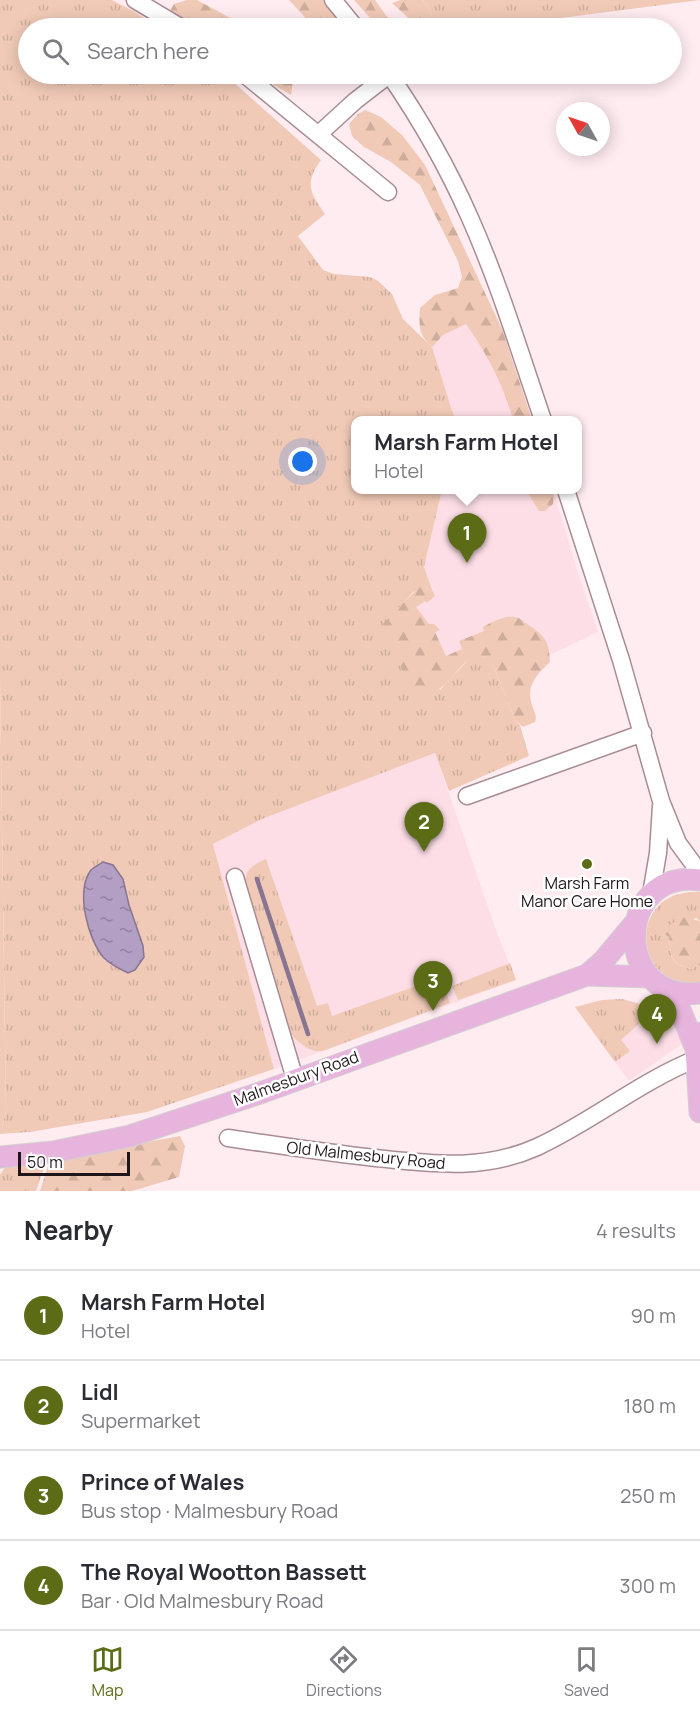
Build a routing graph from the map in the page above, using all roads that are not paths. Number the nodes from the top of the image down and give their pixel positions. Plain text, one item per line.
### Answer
1 (135, 0) edge
2 (333, 0) edge
3 (165, 18) edge
4 (348, 18) edge
5 (256, 84) edge
6 (377, 84) edge
7 (396, 84) edge
8 (319, 134) junction
9 (388, 192) dead end
10 (542, 416) edge
11 (568, 494) edge
12 (643, 733) junction
13 (467, 796) dead end
14 (661, 801) junction
15 (700, 873) edge
16 (235, 877) dead end
17 (700, 880) edge
18 (651, 894) junction
19 (635, 923) junction
20 (587, 975) junction
21 (659, 983) junction
22 (700, 993) edge
23 (697, 1047) edge
24 (295, 1079) junction
25 (700, 1112) edge
26 (228, 1138) dead end
27 (0, 1157) edge

1 - 3 street
2 - 4 street
5 - 8 street
6 - 8 street
7 - 10 street
8 - 9 street
11 - 12 street
12 - 13 street
12 - 14 street
14 - 15 street
14 - 18 street
16 - 24 street
17 - 18 main road
18 - 19 main road
19 - 20 main road
19 - 21 main road
20 - 21 main road
20 - 24 main road, Malmesbury Road
21 - 22 main road
21 - 23 main road
23 - 25 main road
23 - 26 street, Old Malmesbury Road
24 - 27 main road, Malmesbury Road

